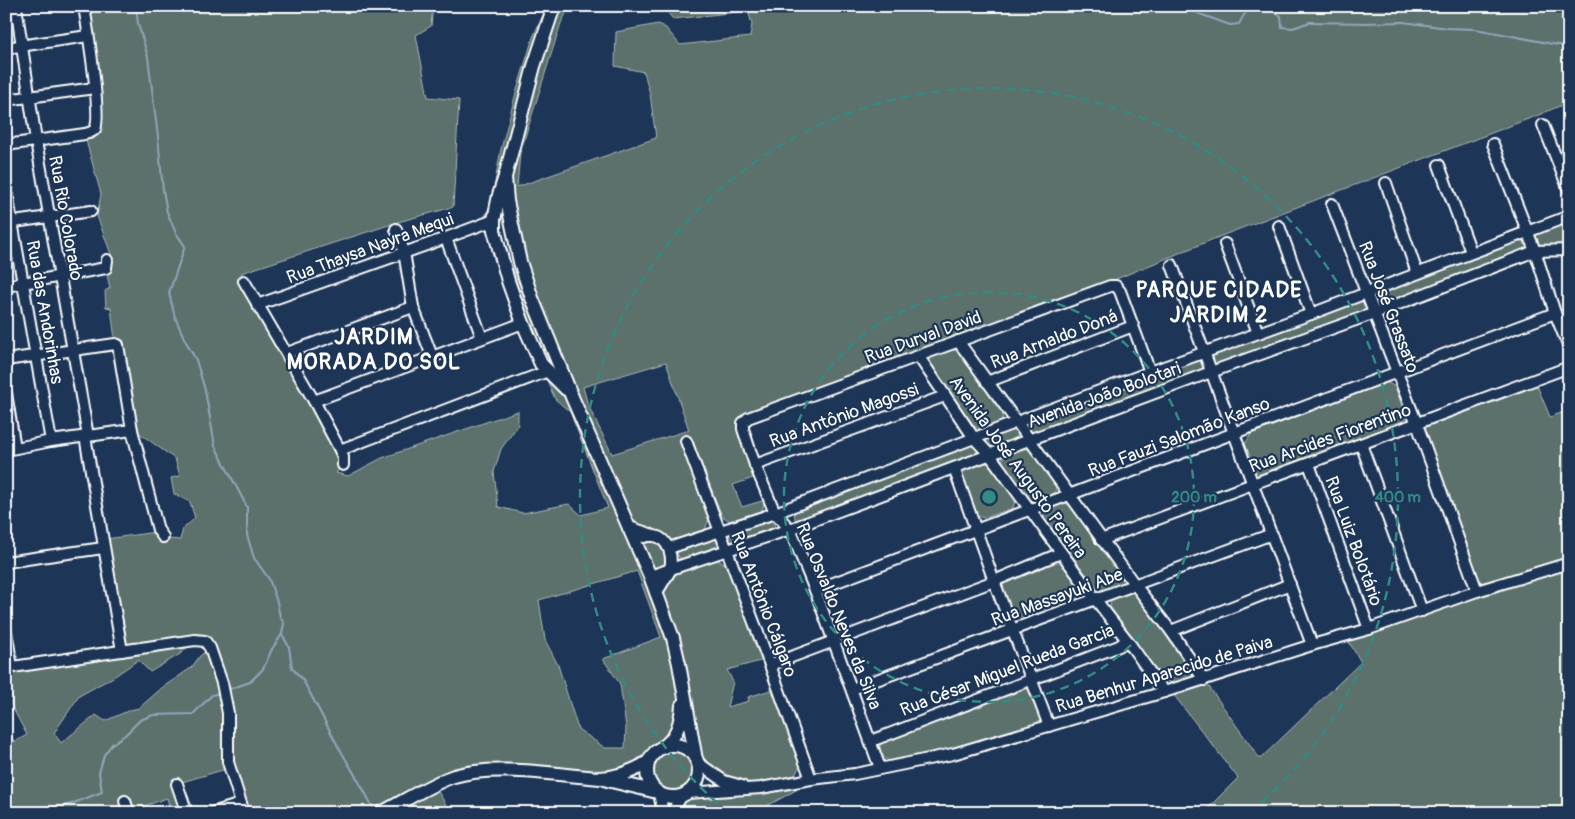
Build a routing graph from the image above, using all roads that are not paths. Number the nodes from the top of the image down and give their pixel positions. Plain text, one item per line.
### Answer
1 (16, 6) edge
2 (84, 6) edge
3 (554, 6) edge
4 (88, 36) junction
5 (21, 46) junction
6 (6, 48) edge
7 (95, 88) junction
8 (29, 96) junction
9 (6, 100) edge
10 (1544, 125) dead end
11 (36, 141) junction
12 (1493, 144) dead end
13 (6, 145) edge
14 (1440, 164) dead end
15 (505, 177) junction
16 (1386, 183) dead end
17 (6, 188) edge
18 (1569, 190) edge
19 (1332, 204) dead end
20 (91, 211) dead end
21 (50, 216) junction
22 (1569, 216) edge
23 (494, 220) junction
24 (10, 223) edge
25 (1279, 226) dead end
26 (396, 230) dead end
27 (1528, 232) junction
28 (446, 238) junction
29 (1224, 244) dead end
30 (1569, 250) edge
31 (1535, 251) junction
32 (404, 252) junction
33 (1471, 252) junction
34 (503, 263) junction
35 (106, 264) dead end
36 (1172, 265) dead end
37 (1417, 273) junction
38 (61, 277) junction
39 (244, 281) dead end
40 (24, 282) junction
41 (6, 286) edge
42 (1367, 292) junction
43 (532, 298) junction
44 (257, 305) junction
45 (413, 307) junction
46 (1555, 313) junction
47 (1311, 314) junction
48 (1375, 314) junction
49 (523, 323) junction
50 (1133, 326) junction
51 (1258, 333) junction
52 (547, 334) junction
53 (482, 338) junction
54 (530, 341) junction
55 (958, 342) junction
56 (1569, 348) edge
57 (73, 351) junction
58 (1204, 352) junction
59 (287, 353) junction
60 (432, 356) junction
61 (37, 357) junction
62 (919, 357) junction
63 (6, 360) edge
64 (1569, 367) edge
65 (548, 371) junction
66 (1150, 372) junction
67 (1212, 372) junction
68 (1397, 373) junction
69 (987, 382) junction
70 (6, 392) edge
71 (572, 396) junction
72 (945, 396) junction
73 (314, 401) junction
74 (1016, 422) junction
75 (744, 423) joint
76 (1417, 424) junction
77 (132, 430) junction
78 (1235, 432) junction
79 (87, 436) junction
80 (974, 438) junction
81 (1030, 440) junction
82 (51, 441) junction
83 (686, 441) dead end
84 (1361, 444) junction
85 (10, 449) edge
86 (340, 450) junction
87 (990, 455) junction
88 (1309, 464) junction
89 (343, 465) dead end
90 (755, 465) junction
91 (954, 468) junction
92 (1253, 484) junction
93 (1069, 496) junction
94 (1030, 510) junction
95 (775, 513) junction
96 (629, 528) junction
97 (976, 528) junction
98 (790, 529) junction
99 (719, 532) junction
100 (1272, 534) junction
101 (650, 535) junction
102 (163, 537) dead end
103 (1101, 540) junction
104 (635, 541) junction
105 (103, 548) junction
106 (669, 548) junction
107 (727, 550) junction
108 (1062, 553) junction
109 (6, 562) edge
110 (1569, 563) edge
111 (670, 569) junction
112 (650, 576) junction
113 (994, 581) junction
114 (1290, 584) junction
115 (1135, 585) junction
116 (815, 590) junction
117 (1477, 591) junction
118 (656, 592) junction
119 (1096, 600) junction
120 (1422, 611) junction
121 (1369, 629) junction
122 (1014, 630) junction
123 (6, 631) edge
124 (1171, 631) junction
125 (1127, 640) junction
126 (833, 641) junction
127 (1312, 645) junction
128 (122, 651) junction
129 (770, 666) junction
130 (9, 668) edge
131 (1032, 679) junction
132 (1204, 680) junction
133 (852, 689) junction
134 (683, 690) junction
135 (1164, 692) junction
136 (1049, 726) junction
137 (871, 741) junction
138 (663, 747) junction
139 (697, 761) junction
140 (648, 762) junction
141 (880, 768) junction
142 (600, 778) junction
143 (811, 778) junction
144 (177, 784) dead end
145 (761, 788) junction
146 (658, 793) junction
147 (685, 794) junction
148 (125, 801) dead end
149 (243, 808) edge
150 (129, 813) edge
151 (187, 813) edge
152 (212, 813) edge
153 (382, 813) edge
154 (663, 813) edge
155 (672, 813) edge

1 - 5 street, Rua Rio Colorado
2 - 4 street
3 - 15 main road
4 - 5 street
4 - 7 street
5 - 6 street
5 - 8 street, Rua Rio Colorado
7 - 8 street
7 - 11 street
8 - 9 street
8 - 11 street, Rua Rio Colorado
10 - 18 street
11 - 13 street
11 - 21 street, Rua Rio Colorado
12 - 27 street
14 - 33 street
15 - 23 main road
15 - 43 main road
16 - 37 street
17 - 24 street, Rua das Andorinhas
19 - 42 street, Rua José Grassato
20 - 21 street
21 - 24 street
21 - 38 street, Rua Rio Colorado
22 - 27 street, Avenida João Bolotari
23 - 28 street, Rua Thaysa Nayra Mequi
23 - 34 main road
24 - 40 street, Rua das Andorinhas
25 - 47 street
26 - 32 street
27 - 31 street
27 - 33 street, Avenida João Bolotari
28 - 32 street, Rua Thaysa Nayra Mequi
28 - 53 street
29 - 51 street
30 - 31 street, Avenida João Bolotari
31 - 46 street
31 - 48 street, Avenida João Bolotari
32 - 44 street, Rua Thaysa Nayra Mequi
32 - 45 street
33 - 37 street, Avenida João Bolotari
34 - 43 main road
34 - 49 main road
35 - 38 street
36 - 58 street
37 - 42 street, Avenida João Bolotari
38 - 40 street
38 - 57 street, Rua Rio Colorado
39 - 44 street
40 - 41 street
40 - 61 street, Rua das Andorinhas
42 - 47 street, Avenida João Bolotari
42 - 48 street, Rua José Grassato
43 - 52 main road
44 - 59 street
45 - 59 street
45 - 60 street
46 - 56 street
46 - 68 street, Rua Fauzi Salomão Kanso
47 - 51 street, Avenida João Bolotari
48 - 67 street, Avenida João Bolotari
48 - 68 street, Rua José Grassato
49 - 53 street
49 - 54 main road
50 - 55 street, Rua Durval David
50 - 66 street
50 - 69 street, Rua Arnaldo Doná
51 - 58 street, Avenida João Bolotari
52 - 54 main road
52 - 71 main road
53 - 60 street
54 - 65 main road
55 - 62 street, Rua Durval David
55 - 69 street, Avenida José Augusto Pereira
57 - 61 street
57 - 77 street
57 - 79 street, Rua Rio Colorado
58 - 66 street, Avenida João Bolotari
58 - 67 street
59 - 73 street
60 - 73 street
61 - 63 street
61 - 82 street, Rua das Andorinhas
62 - 72 street, Avenida José Augusto Pereira
62 - 75 street, Rua Durval David
64 - 76 street, Rua Arcides Fiorentino
65 - 71 main road
65 - 86 street
66 - 74 street, Avenida João Bolotari
67 - 78 street
67 - 81 street, Avenida João Bolotari
68 - 76 street, Rua José Grassato
68 - 78 street, Rua Fauzi Salomão Kanso
69 - 74 street, Avenida José Augusto Pereira
70 - 85 street
71 - 96 main road
72 - 80 street, Avenida José Augusto Pereira
72 - 90 street, Rua Antônio Magossi
73 - 86 street
74 - 80 street, Avenida João Bolotari
74 - 81 street, Avenida José Augusto Pereira
75 - 90 street, Rua Osvaldo Neves da Silva
76 - 84 street, Rua Arcides Fiorentino
76 - 117 street, Rua José Grassato
77 - 79 street
77 - 102 street
78 - 92 street
78 - 93 street, Rua Fauzi Salomão Kanso
79 - 82 street
79 - 105 street, Rua Rio Colorado
80 - 87 street, Avenida José Augusto Pereira
80 - 95 street, Avenida João Bolotari
81 - 87 street, Avenida João Bolotari
81 - 93 street, Avenida José Augusto Pereira
82 - 85 street
83 - 99 street, Rua Antônio Cálgaro
84 - 88 street, Rua Arcides Fiorentino
84 - 120 street
86 - 89 street
87 - 91 street, Avenida João Bolotari
87 - 94 street, Avenida José Augusto Pereira
88 - 92 street, Rua Arcides Fiorentino
88 - 121 street, Rua Luiz Bolotário
90 - 95 street, Rua Osvaldo Neves da Silva
91 - 97 street
91 - 98 street, Avenida João Bolotari
92 - 100 street
92 - 103 street, Rua Arcides Fiorentino
93 - 94 street, Rua Fauzi Salomão Kanso
93 - 103 street, Avenida José Augusto Pereira
94 - 97 street, Rua Fauzi Salomão Kanso
94 - 108 street, Avenida José Augusto Pereira
95 - 98 street, Rua Osvaldo Neves da Silva
95 - 99 street, Avenida João Bolotari
96 - 101 main road
96 - 104 main road
97 - 113 street
97 - 116 street, Rua Fauzi Salomão Kanso
98 - 107 street, Avenida João Bolotari
98 - 116 street, Rua Osvaldo Neves da Silva
99 - 106 street, Avenida João Bolotari
99 - 107 street, Rua Antônio Cálgaro
100 - 114 street
100 - 115 street, Rua Massayuki Abe
101 - 104 street
101 - 106 street
103 - 115 street, Avenida José Augusto Pereira
104 - 112 main road
105 - 109 street
105 - 128 street, Rua Rio Colorado
106 - 111 street
107 - 111 street, Avenida João Bolotari
107 - 129 street, Rua Antônio Cálgaro
108 - 113 street
108 - 119 street, Avenida José Augusto Pereira
110 - 117 street, Rua Benhur Aparecido de Paiva
111 - 112 street, Avenida João Bolotari
111 - 118 main road
112 - 118 main road
113 - 122 street
113 - 126 street
114 - 124 street
114 - 127 street
115 - 119 street, Rua Massayuki Abe
115 - 124 street, Avenida José Augusto Pereira
116 - 126 street, Rua Osvaldo Neves da Silva
117 - 120 street, Rua Benhur Aparecido de Paiva
118 - 134 main road
119 - 122 street, Rua Massayuki Abe
119 - 125 street, Avenida José Augusto Pereira
120 - 121 street, Rua Benhur Aparecido de Paiva
121 - 127 street, Rua Benhur Aparecido de Paiva
122 - 131 street
122 - 133 street, Rua Massayuki Abe
123 - 130 street
124 - 132 street, Avenida José Augusto Pereira
125 - 131 street, Rua César Miguel Rueda Garcia
125 - 135 street, Avenida José Augusto Pereira
126 - 129 street
126 - 133 street, Rua Osvaldo Neves da Silva
127 - 132 street, Rua Benhur Aparecido de Paiva
128 - 130 street
128 - 149 street
129 - 143 street, Rua Antônio Cálgaro
131 - 136 street
131 - 137 street, Rua César Miguel Rueda Garcia
132 - 135 street, Rua Benhur Aparecido de Paiva
133 - 137 street, Rua Osvaldo Neves da Silva
134 - 138 main road
134 - 139 main road
135 - 136 street, Rua Benhur Aparecido de Paiva
136 - 141 street, Rua Benhur Aparecido de Paiva
137 - 141 street, Rua Osvaldo Neves da Silva
138 - 139 main road
138 - 140 main road
139 - 145 street, Rua Benhur Aparecido de Paiva
139 - 147 main road
140 - 142 main road
140 - 146 main road
141 - 143 street, Rua Benhur Aparecido de Paiva
142 - 146 main road
142 - 153 main road
143 - 145 street, Rua Benhur Aparecido de Paiva
144 - 151 street
145 - 147 street, Rua Benhur Aparecido de Paiva
146 - 147 main road
146 - 154 street
147 - 155 street
148 - 150 street
149 - 152 street

